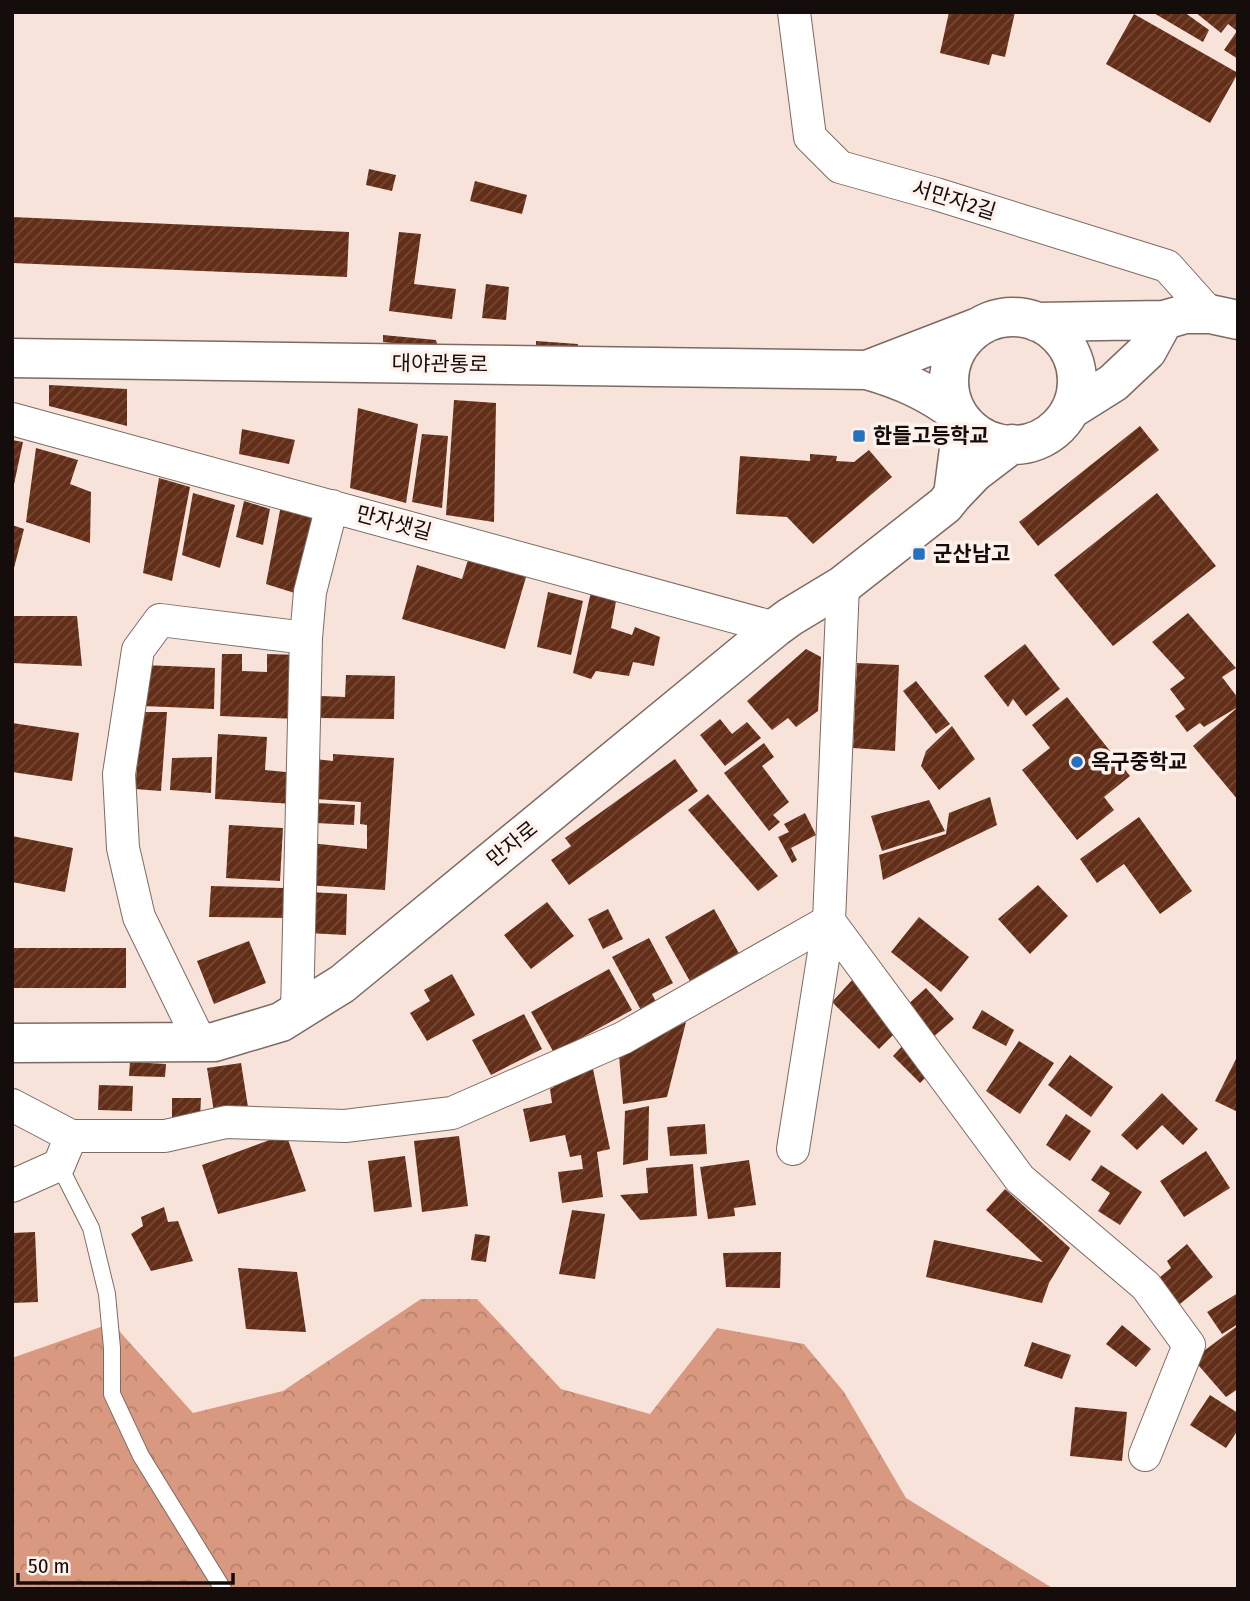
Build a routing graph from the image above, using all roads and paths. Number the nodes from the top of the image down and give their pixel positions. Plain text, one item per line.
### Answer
1 (794, 12) edge
2 (1224, 317) edge
3 (1164, 320) junction
4 (1037, 322) junction
5 (976, 328) junction
6 (12, 358) edge
7 (867, 370) junction
8 (1070, 410) junction
9 (958, 414) junction
10 (12, 419) edge
11 (1012, 444) junction
12 (953, 495) junction
13 (332, 506) junction
14 (843, 585) junction
15 (775, 628) junction
16 (306, 638) junction
17 (829, 921) junction
18 (298, 1012) junction
19 (200, 1042) junction
20 (12, 1043) edge
21 (12, 1105) edge
22 (793, 1149) dead end
23 (65, 1151) junction
24 (12, 1186) edge
25 (1145, 1455) dead end
26 (223, 1589) edge

1 - 2 street, 서만자2길
2 - 3 street
3 - 4 street
3 - 8 street
4 - 5 street
4 - 8 street
5 - 7 street
5 - 9 street
6 - 7 street, 대야관통로
7 - 9 street
8 - 11 street
9 - 11 street
9 - 12 street
10 - 13 street, 만자샛길
11 - 12 street, 만자로
12 - 14 street, 만자로
13 - 15 street, 만자샛길
13 - 16 street
14 - 15 street, 만자로
14 - 17 street
15 - 18 street, 만자로
16 - 18 street
16 - 19 street
17 - 22 street
17 - 23 street
17 - 25 street
18 - 19 street, 만자로
19 - 20 street, 만자로
21 - 23 street
23 - 24 street
23 - 26 lane

